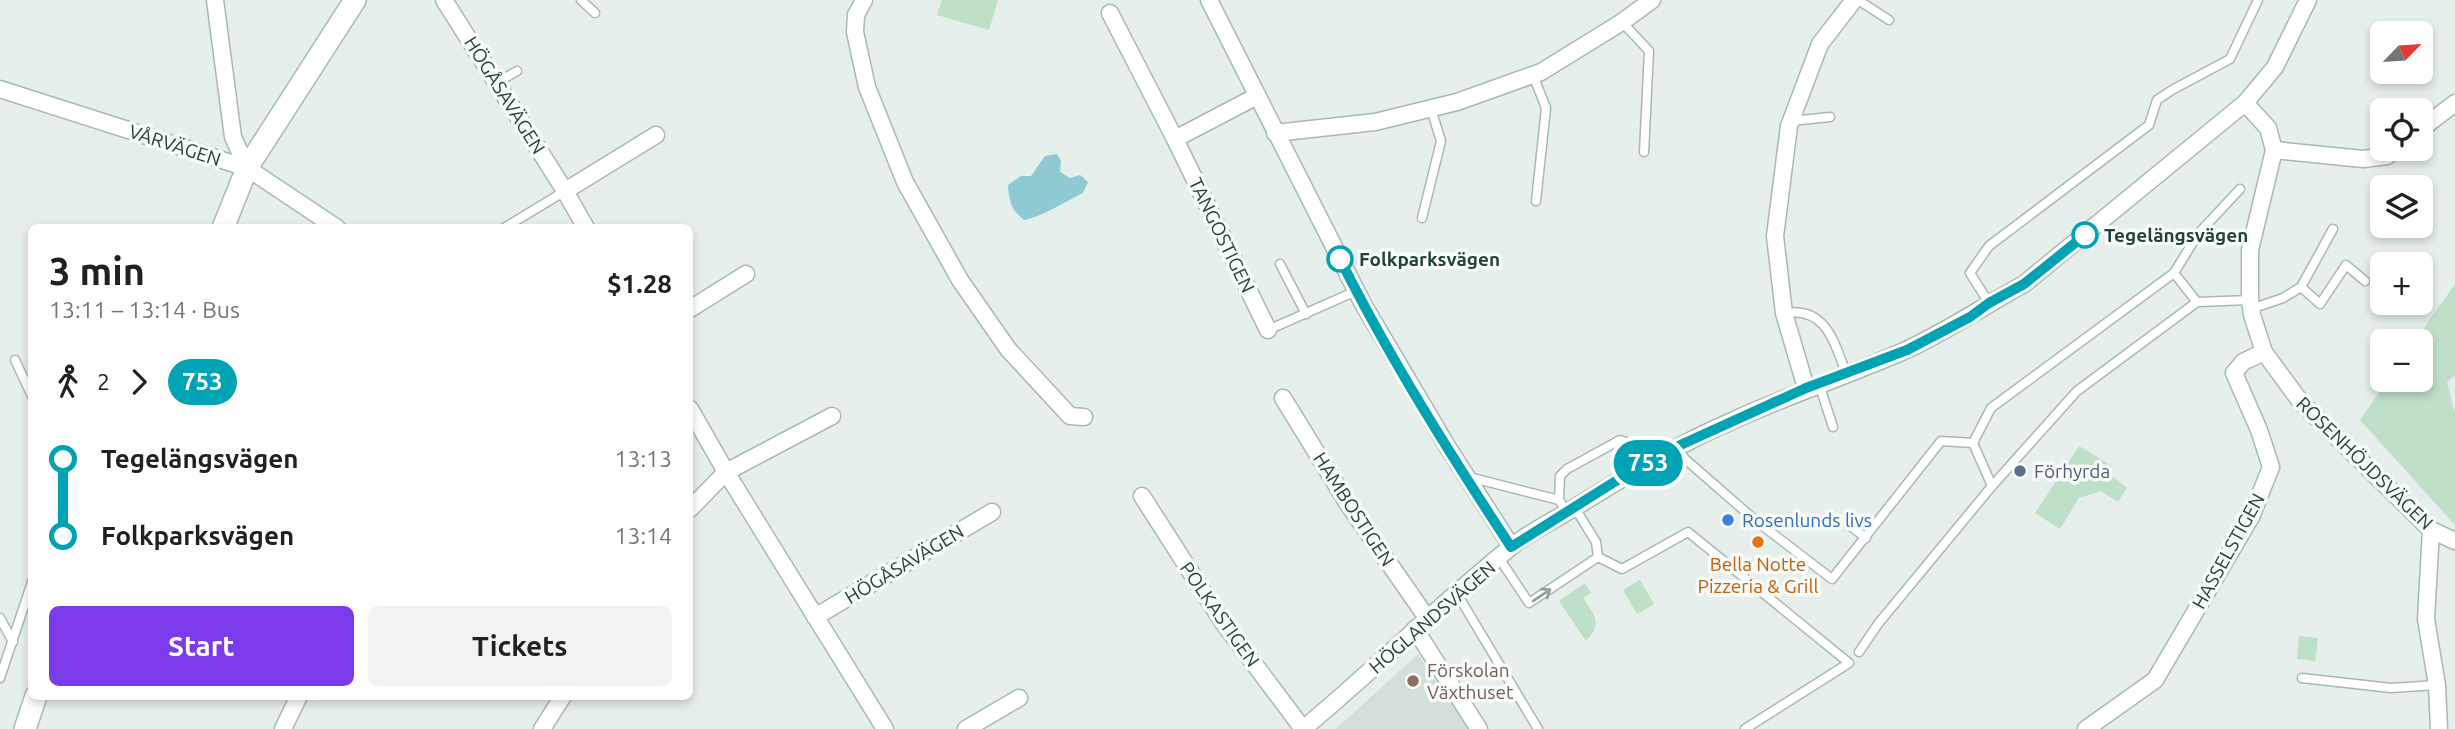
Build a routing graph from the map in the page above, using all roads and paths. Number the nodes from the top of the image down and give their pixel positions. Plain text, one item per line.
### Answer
1 (215, 0) edge
2 (355, 0) edge
3 (444, 0) edge
4 (581, 0) edge
5 (864, 0) edge
6 (1209, 0) edge
7 (1652, 0) edge
8 (1856, 0) edge
9 (2259, 0) edge
10 (2308, 0) edge
11 (595, 13) dead end
12 (1110, 13) dead end
13 (1889, 20) dead end
14 (1622, 22) junction
15 (517, 71) dead end
16 (1533, 75) junction
17 (496, 83) junction
18 (0, 89) edge
19 (1257, 96) junction
20 (2245, 103) junction
21 (2455, 103) edge
22 (1431, 109) junction
23 (1830, 117) dead end
24 (2433, 120) edge
25 (1791, 121) junction
26 (1275, 133) junction
27 (656, 135) dead end
28 (1175, 139) junction
29 (2274, 150) junction
30 (1644, 152) dead end
31 (2370, 158) edge
32 (247, 168) junction
33 (2240, 188) dead end
34 (565, 191) junction
35 (1536, 201) dead end
36 (1422, 218) dead end
37 (225, 224) edge
38 (331, 224) edge
39 (511, 224) edge
40 (584, 224) edge
41 (2333, 229) dead end
42 (1280, 264) dead end
43 (2174, 273) junction
44 (746, 274) dead end
45 (2365, 281) dead end
46 (2301, 287) junction
47 (1356, 291) junction
48 (2197, 302) junction
49 (1989, 303) junction
50 (2250, 305) junction
51 (693, 307) edge
52 (1784, 313) junction
53 (1306, 314) junction
54 (1268, 330) joint
55 (2264, 352) junction
56 (15, 360) dead end
57 (1846, 373) junction
58 (1812, 386) junction
59 (28, 388) edge
60 (1283, 398) dead end
61 (693, 414) edge
62 (832, 416) dead end
63 (1084, 417) dead end
64 (1833, 427) dead end
65 (1973, 443) junction
66 (1669, 451) junction
67 (726, 472) junction
68 (1466, 477) junction
69 (1993, 486) junction
70 (1142, 496) dead end
71 (693, 506) edge
72 (1567, 507) junction
73 (992, 512) dead end
74 (1848, 524) dead end
75 (2431, 530) junction
76 (1866, 538) junction
77 (2455, 541) edge
78 (1511, 547) junction
79 (1598, 557) junction
80 (1499, 558) junction
81 (1456, 592) junction
82 (28, 595) edge
83 (815, 617) junction
84 (0, 618) edge
85 (1421, 624) junction
86 (13, 642) junction
87 (1859, 652) dead end
88 (0, 678) edge
89 (2302, 678) dead end
90 (2437, 685) junction
91 (1019, 698) dead end
92 (35, 700) edge
93 (297, 700) edge
94 (560, 700) edge
95 (25, 729) edge
96 (283, 729) edge
97 (542, 729) edge
98 (885, 729) edge
99 (966, 729) edge
100 (1303, 729) edge
101 (1479, 729) edge
102 (1538, 729) edge
103 (1745, 729) edge
104 (2086, 729) edge
105 (2439, 729) edge

1 - 32 street
2 - 32 street
3 - 17 street, HÖGÅSAVÄGEN
4 - 11 lane
5 - 63 street
6 - 19 street
7 - 14 street
8 - 13 lane
8 - 25 street
9 - 49 lane
10 - 20 street, HÖGLANDSVÄGEN
12 - 28 street, TANGOSTIGEN
14 - 16 street
14 - 30 lane
15 - 17 lane
16 - 22 street
16 - 35 lane
17 - 34 street, HÖGÅSAVÄGEN
18 - 32 street, VÅRVÄGEN
19 - 26 street
19 - 28 street
20 - 29 street
20 - 49 street, HÖGLANDSVÄGEN
21 - 24 street
22 - 26 street
22 - 36 lane
23 - 25 lane
25 - 52 street
26 - 47 street
27 - 34 street
28 - 54 street, TANGOSTIGEN
29 - 31 street
29 - 50 street, ROSENHÖJDSVÄGEN
32 - 37 street
32 - 38 street, VÅRVÄGEN
33 - 43 lane
34 - 39 lane
34 - 40 street, HÖGÅSAVÄGEN
41 - 46 lane
42 - 53 lane
43 - 48 lane
43 - 65 lane
44 - 51 street
45 - 46 lane
46 - 50 lane
47 - 53 lane
47 - 68 street
48 - 50 lane
48 - 69 lane
49 - 57 street, HÖGLANDSVÄGEN
50 - 55 street, ROSENHÖJDSVÄGEN
52 - 57 lane
52 - 58 street
53 - 54 lane
55 - 75 street, ROSENHÖJDSVÄGEN
55 - 104 street, HASSELSTIGEN
56 - 59 lane
57 - 58 street, HÖGLANDSVÄGEN
58 - 64 lane
58 - 66 street, HÖGLANDSVÄGEN
60 - 85 street, HAMBOSTIGEN
61 - 67 street
62 - 67 street
65 - 69 lane
65 - 76 lane
66 - 72 street, HÖGLANDSVÄGEN
66 - 72 lane
66 - 76 lane
67 - 71 street
67 - 83 street
68 - 72 lane
68 - 78 street
69 - 87 lane
70 - 100 street, POLKASTIGEN
72 - 78 street, HÖGLANDSVÄGEN
72 - 79 lane
73 - 83 street, HÖGÅSAVÄGEN
74 - 76 lane
75 - 77 street, ROSENHÖJDSVÄGEN
75 - 90 street
78 - 80 street, HÖGLANDSVÄGEN
80 -> 79 lane
79 - 103 lane
80 - 81 street, HÖGLANDSVÄGEN
81 - 85 street, HÖGLANDSVÄGEN
81 - 102 lane
82 - 86 lane
83 - 98 street
84 - 86 lane
85 - 100 street, HÖGLANDSVÄGEN
85 - 101 street, HAMBOSTIGEN
86 - 88 lane
89 - 90 lane
90 - 105 street
91 - 99 street
92 - 95 street
93 - 96 street
94 - 97 street

